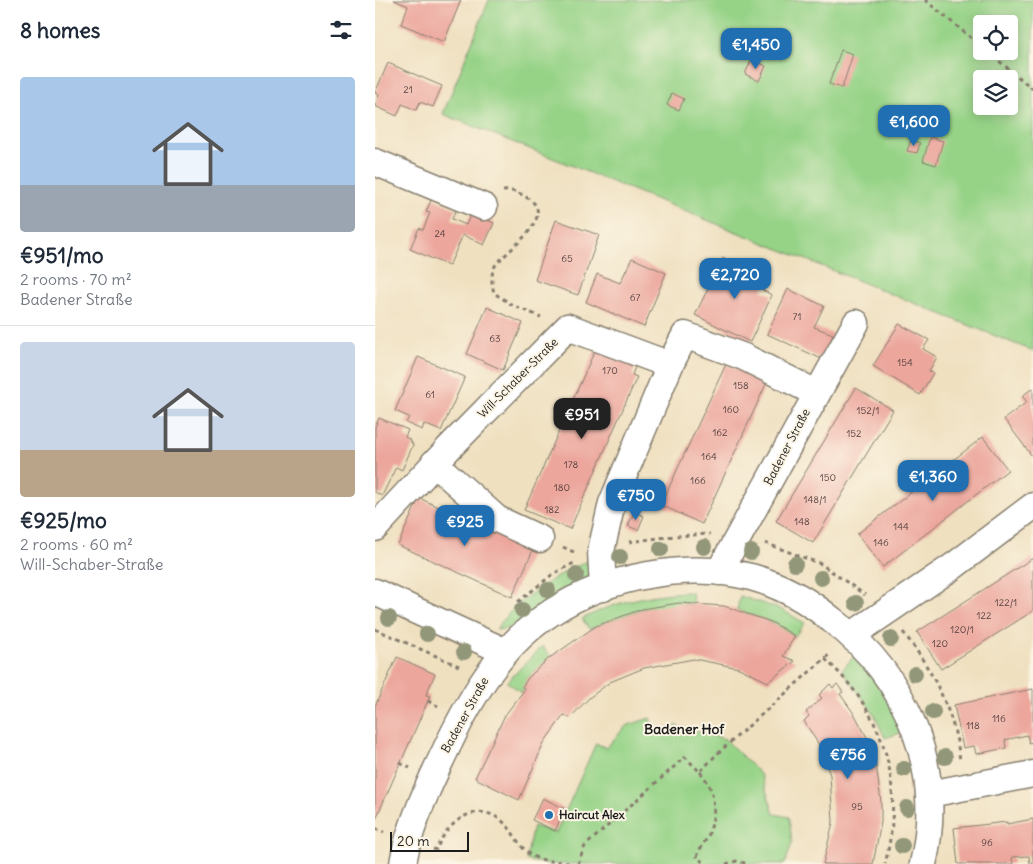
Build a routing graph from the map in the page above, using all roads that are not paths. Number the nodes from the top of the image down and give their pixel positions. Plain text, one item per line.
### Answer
1 (375, 162) edge
2 (475, 203) road end
3 (855, 322) dead end
4 (670, 365) junction
5 (816, 393) junction
6 (435, 463) junction
7 (1033, 506) edge
8 (375, 528) edge
9 (540, 539) dead end
10 (719, 572) junction
11 (603, 588) junction
12 (375, 592) edge
13 (852, 635) junction
14 (506, 652) junction
15 (1033, 774) edge
16 (929, 794) junction
17 (405, 853) edge
18 (923, 864) edge

1 - 2 street
3 - 5 street, Badener Straße
4 - 5 street
4 - 6 street, Will-Schaber-Straße
4 - 11 street
5 - 10 street, Badener Straße
6 - 8 street, Will-Schaber-Straße
6 - 9 street
7 - 13 street
10 - 11 street, Badener Straße
10 - 13 street, Badener Straße
11 - 14 street, Badener Straße
12 - 14 street
13 - 16 street, Badener Straße
14 - 17 street, Badener Straße
15 - 16 street
16 - 18 street, Badener Straße

